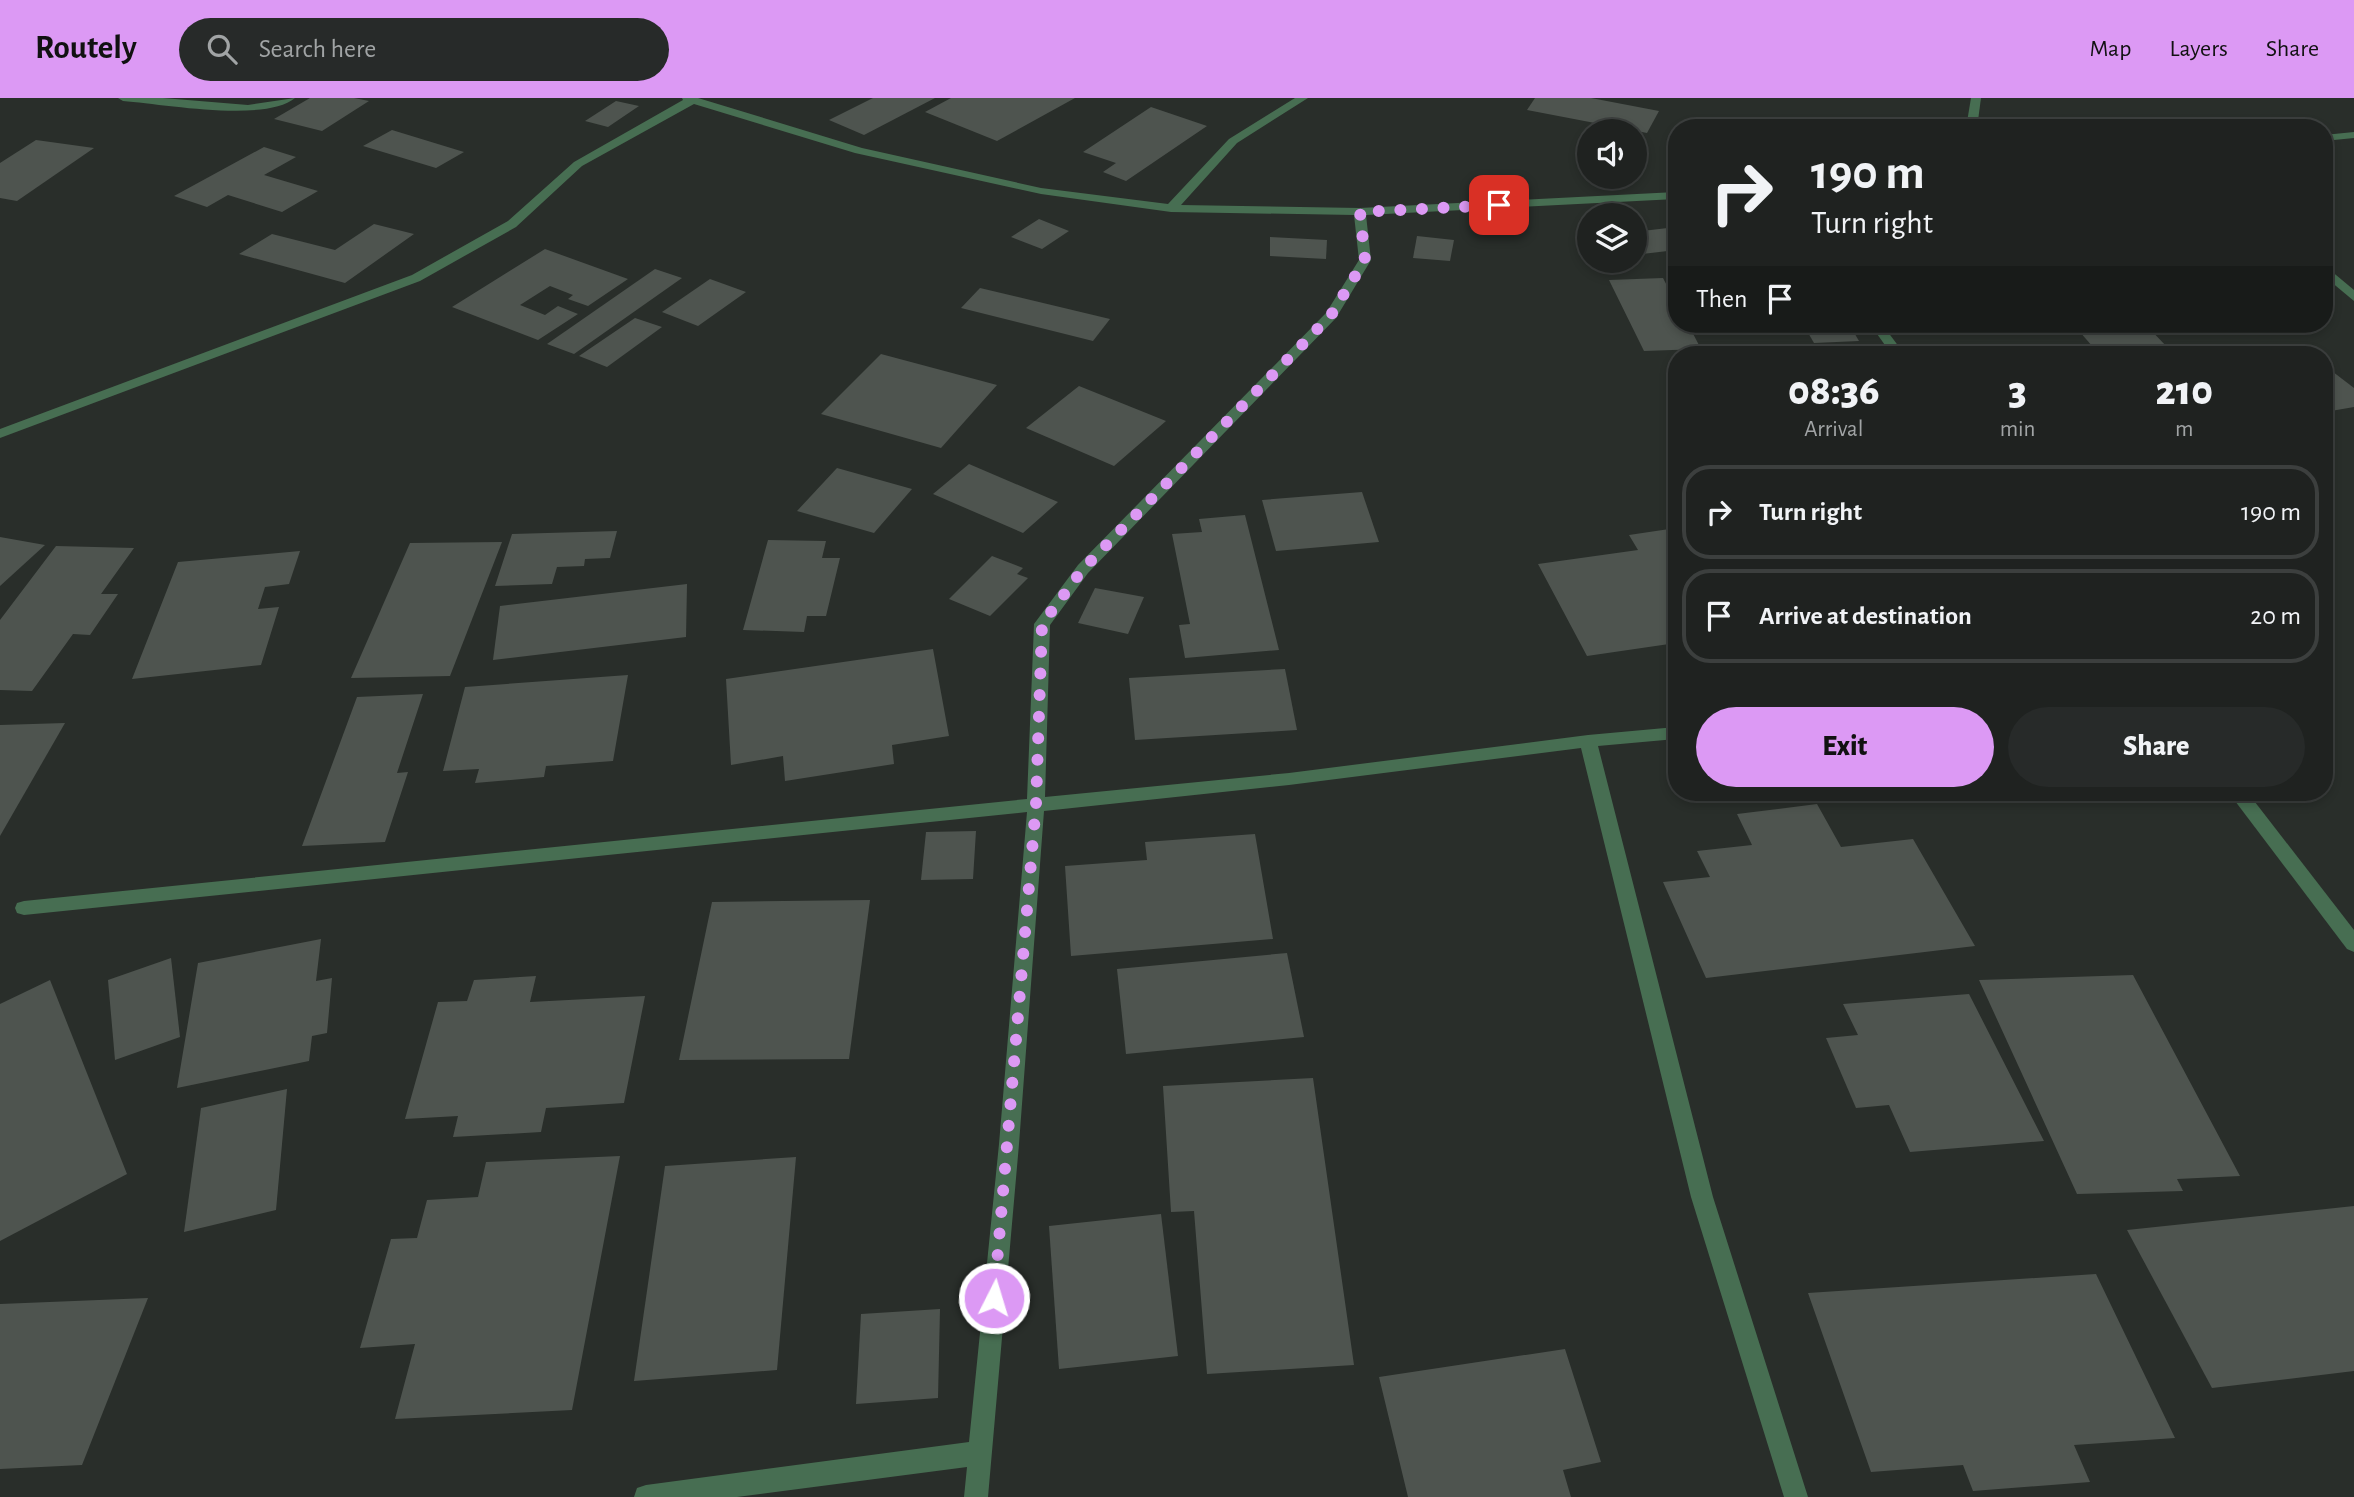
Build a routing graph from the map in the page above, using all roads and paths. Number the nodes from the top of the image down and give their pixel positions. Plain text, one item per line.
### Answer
1 (123, 98) edge
2 (290, 98) edge
3 (1303, 98) edge
4 (1976, 98) edge
5 (689, 99) edge
6 (1972, 119) edge
7 (2354, 135) edge
8 (2333, 137) edge
9 (1668, 195) edge
10 (1171, 208) junction
11 (1360, 212) junction
12 (2333, 278) edge
13 (2354, 298) edge
14 (0, 434) edge
15 (1668, 734) edge
16 (1588, 741) junction
17 (2244, 801) edge
18 (1036, 804) junction
19 (24, 908) dead end
20 (2354, 944) edge
21 (979, 1453) junction
22 (646, 1497) edge
23 (976, 1497) edge
24 (1796, 1497) edge

1 - 2 street
3 - 10 street
4 - 6 street
5 - 10 street
5 - 14 street
7 - 8 street
9 - 11 street
10 - 11 street
11 - 18 street
12 - 13 street
15 - 16 street
16 - 18 street
16 - 24 street
17 - 20 street
18 - 19 street
18 - 21 street
21 - 22 street
21 - 23 street

